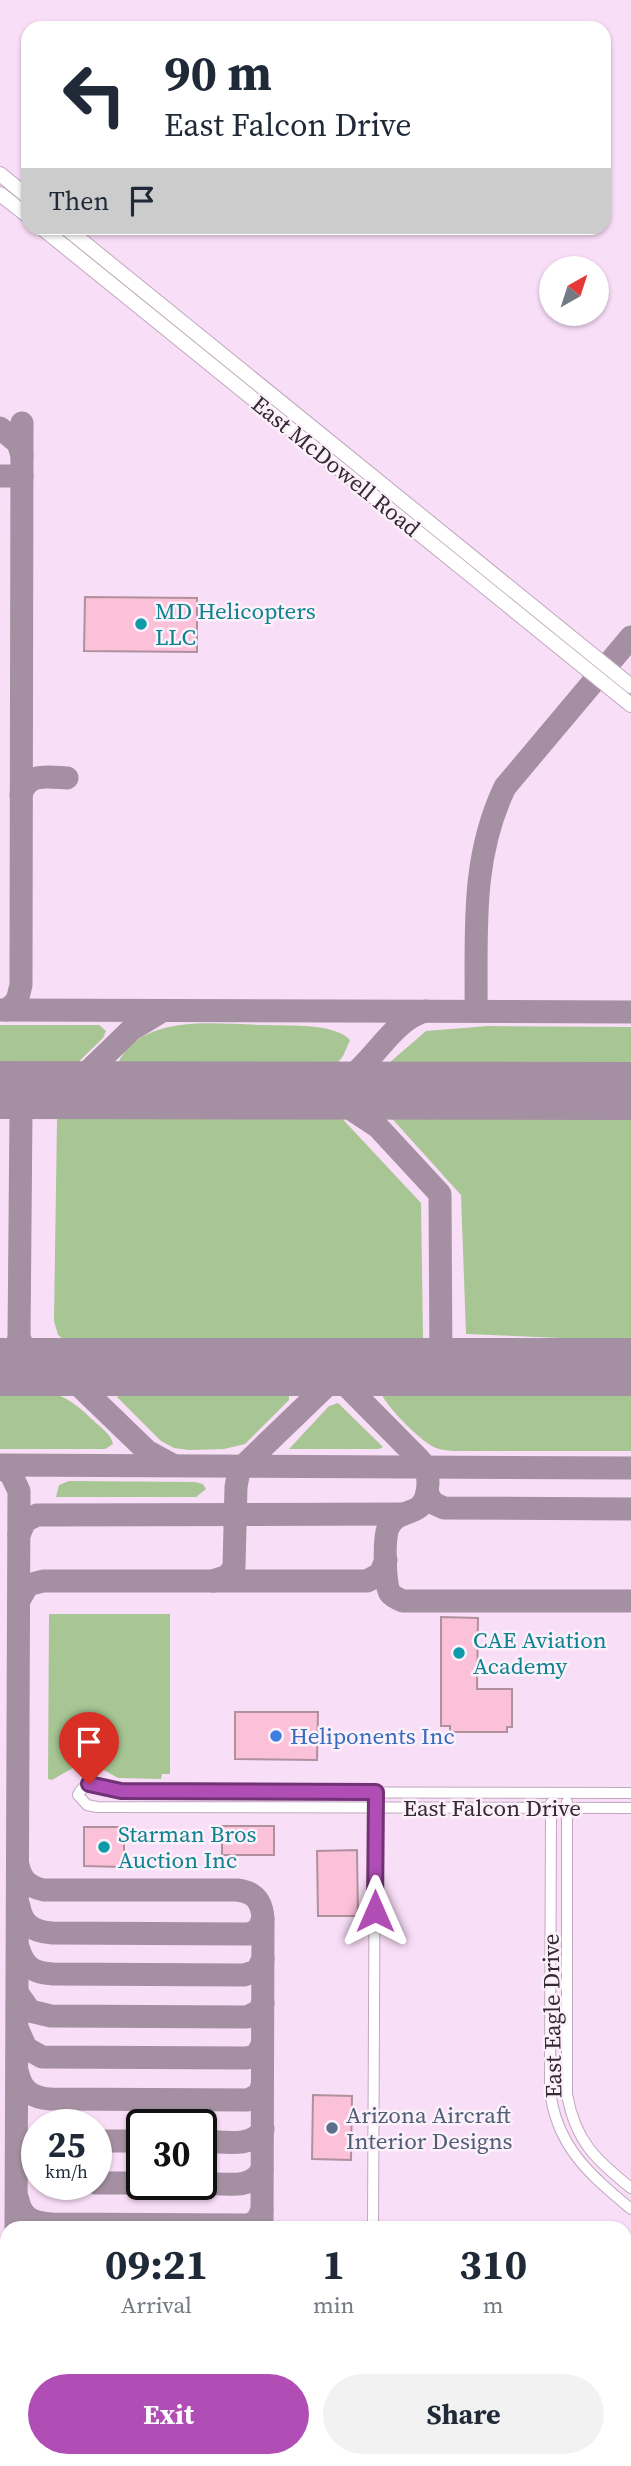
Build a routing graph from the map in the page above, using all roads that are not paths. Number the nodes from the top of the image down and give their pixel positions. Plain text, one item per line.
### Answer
1 (0, 174) edge
2 (21, 191) edge
3 (0, 194) edge
4 (21, 210) edge
5 (52, 235) edge
6 (74, 235) edge
7 (148, 304) junction
8 (631, 686) edge
9 (631, 705) edge
10 (376, 1792) junction
11 (551, 1793) junction
12 (567, 1793) junction
13 (631, 1793) edge
14 (375, 1808) junction
15 (551, 1808) junction
16 (567, 1808) junction
17 (631, 1808) edge
18 (551, 1956) junction
19 (566, 1956) junction
20 (631, 2188) edge
21 (631, 2209) edge
22 (373, 2221) edge

1 - 2 main road
3 - 4 main road
5 - 7 main road, East McDowell Road
6 - 7 main road, East McDowell Road
7 - 8 main road, East McDowell Road
7 - 9 main road, East McDowell Road
10 - 11 street, East Falcon Drive
10 - 14 street
10 - 14 street, East Falcon Drive
11 - 12 street, East Falcon Drive
11 - 15 street, East Eagle Drive
12 - 13 street, East Falcon Drive
12 - 16 street, East Eagle Drive
14 - 15 street, East Falcon Drive
14 - 22 street
15 - 16 street, East Falcon Drive
15 - 18 street, East Eagle Drive
16 - 17 street, East Falcon Drive
16 - 19 street, East Eagle Drive
18 - 19 street
18 - 21 street, East Eagle Drive
19 - 20 street, East Eagle Drive

